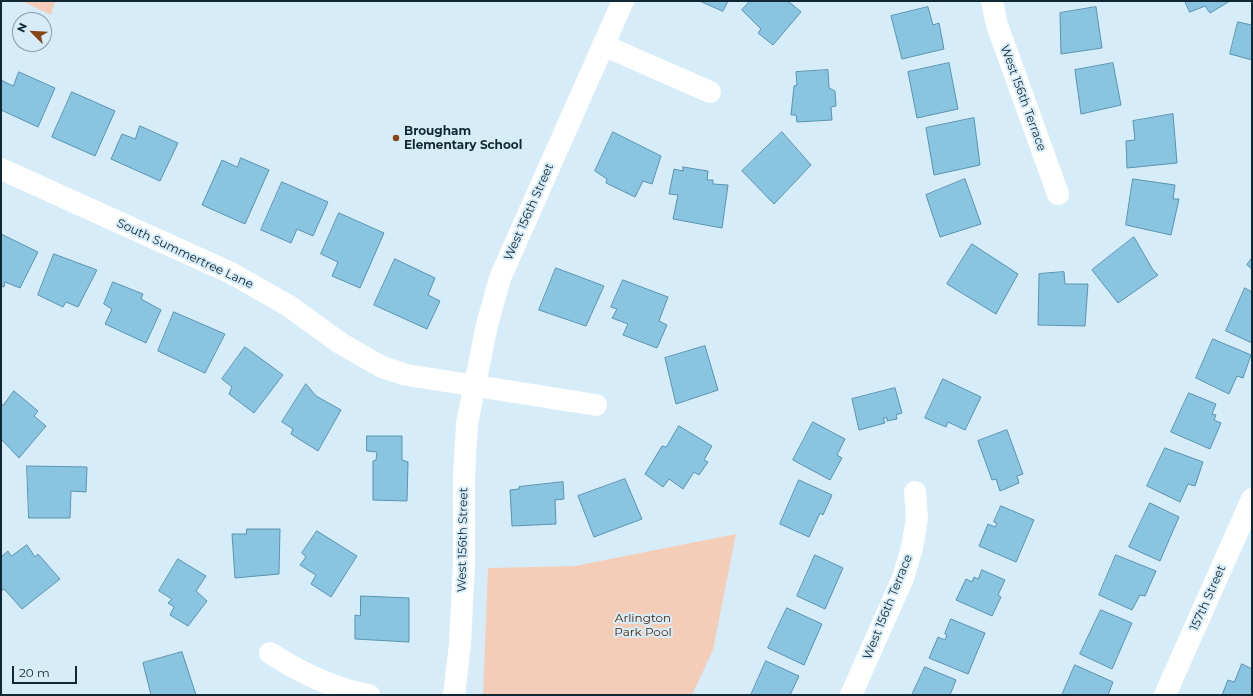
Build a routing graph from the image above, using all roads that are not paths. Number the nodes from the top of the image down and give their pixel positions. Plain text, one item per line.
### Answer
1 (623, 1) edge
2 (992, 1) edge
3 (603, 45) junction
4 (710, 92) dead end
5 (1, 169) edge
6 (1058, 194) dead end
7 (474, 386) junction
8 (596, 405) dead end
9 (915, 492) dead end
10 (1252, 500) edge
11 (270, 653) dead end
12 (369, 695) edge
13 (454, 695) edge
14 (851, 695) edge
15 (1165, 695) edge

1 - 3 street, West 156th Street
2 - 6 street, West 156th Terrace
3 - 4 street
3 - 7 street, West 156th Street
5 - 7 street, South Summertree Lane
7 - 8 street
7 - 13 street, West 156th Street
9 - 14 street, West 156th Terrace
10 - 15 street, 157th Street
11 - 12 street

